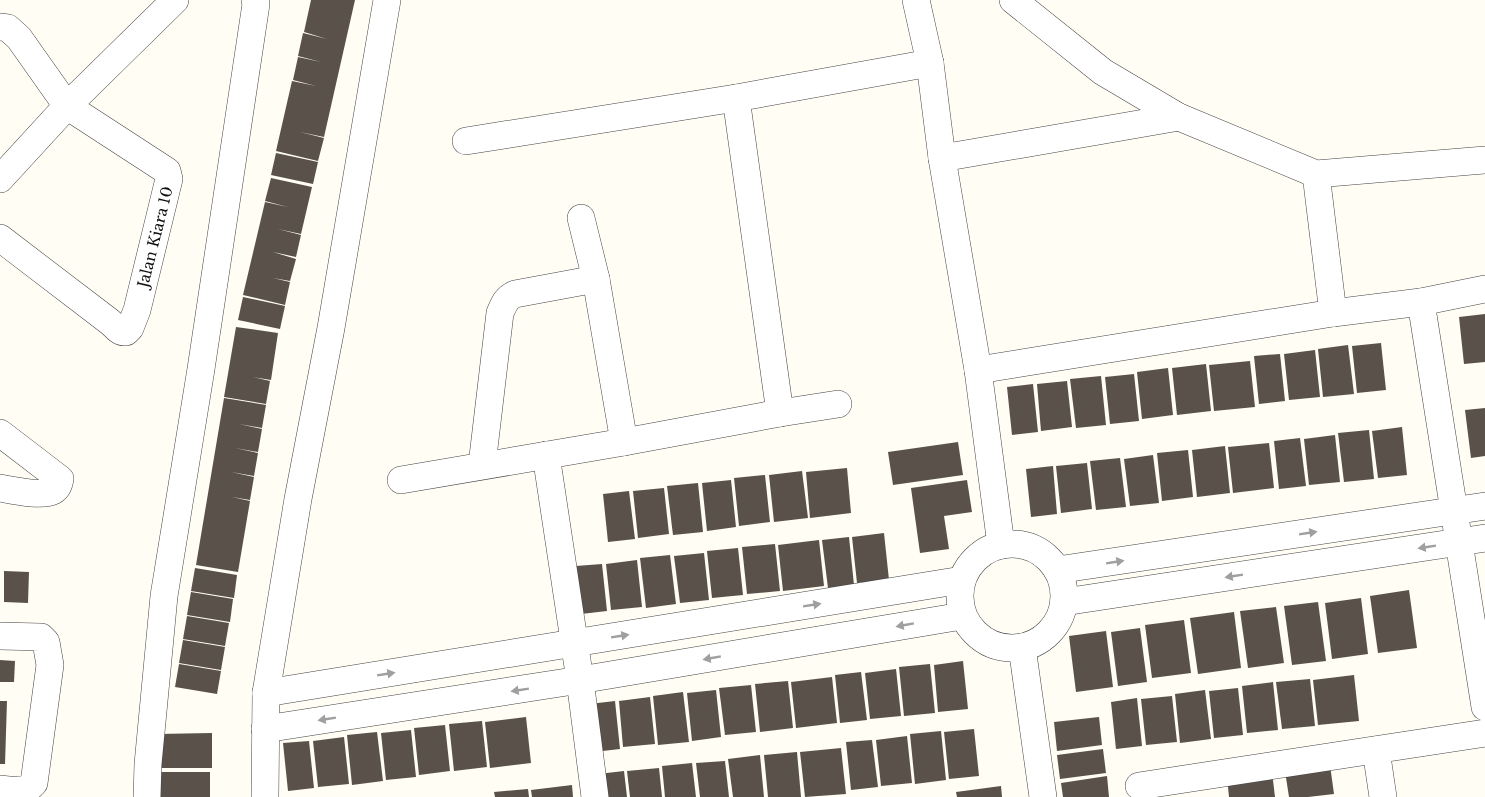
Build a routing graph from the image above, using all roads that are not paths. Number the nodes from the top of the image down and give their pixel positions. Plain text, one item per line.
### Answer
1 (175, 0) edge
2 (255, 0) edge
3 (387, 0) edge
4 (916, 0) edge
5 (1013, 0) edge
6 (0, 27) edge
7 (930, 63) junction
8 (736, 98) junction
9 (67, 106) junction
10 (1179, 117) junction
11 (466, 141) dead end
12 (942, 158) junction
13 (1485, 160) edge
14 (1316, 174) junction
15 (0, 179) edge
16 (581, 218) dead end
17 (0, 238) edge
18 (596, 279) junction
19 (1485, 289) edge
20 (1421, 302) junction
21 (1333, 313) junction
22 (978, 370) junction
23 (838, 404) dead end
24 (780, 413) junction
25 (0, 433) edge
26 (624, 442) junction
27 (546, 455) junction
28 (482, 465) junction
29 (401, 480) dead end
30 (0, 488) edge
31 (1485, 506) edge
32 (1454, 511) junction
33 (1472, 540) edge
34 (1001, 545) junction
35 (1057, 570) junction
36 (962, 580) junction
37 (1064, 602) junction
38 (962, 616) junction
39 (0, 636) edge
40 (573, 644) junction
41 (1022, 648) junction
42 (580, 681) junction
43 (266, 693) junction
44 (1485, 707) edge
45 (265, 729) junction
46 (1485, 733) edge
47 (1376, 750) junction
48 (1139, 786) dead end
49 (1211, 786) edge
50 (0, 789) edge
51 (147, 797) edge
52 (265, 797) edge
53 (595, 797) edge
54 (1043, 797) edge
55 (1383, 797) edge

1 - 9 street
2 - 51 street
3 - 43 street
4 - 7 street
5 - 10 street
6 - 9 street, Jalan Kiara 10
7 - 8 street
7 - 12 street
8 - 11 street
8 - 24 street
9 - 15 street
9 - 17 street, Jalan Kiara 10
10 - 12 street
10 - 14 street
12 - 22 street
13 - 14 street
14 - 21 street
16 - 18 street
18 - 26 street
18 - 28 street
19 - 20 street
20 - 21 street
20 - 32 street
21 - 22 street
22 - 34 street
23 - 24 street
24 - 26 street
25 - 30 street
26 - 27 street
27 - 28 street
27 - 40 street
28 - 29 street
31 - 32 street
32 - 33 street
35 -> 32 street
33 -> 37 street
33 - 44 street
34 - 35 street
34 - 36 street
35 - 37 street
36 - 38 street
40 -> 36 street
37 - 41 street
38 - 41 street
38 -> 42 street
39 - 50 street
40 - 42 street
43 -> 40 street
41 - 54 street
42 -> 45 street
42 - 53 street
43 - 45 street
45 - 52 street
46 - 47 street
47 - 49 street
47 - 55 street
48 - 49 street

